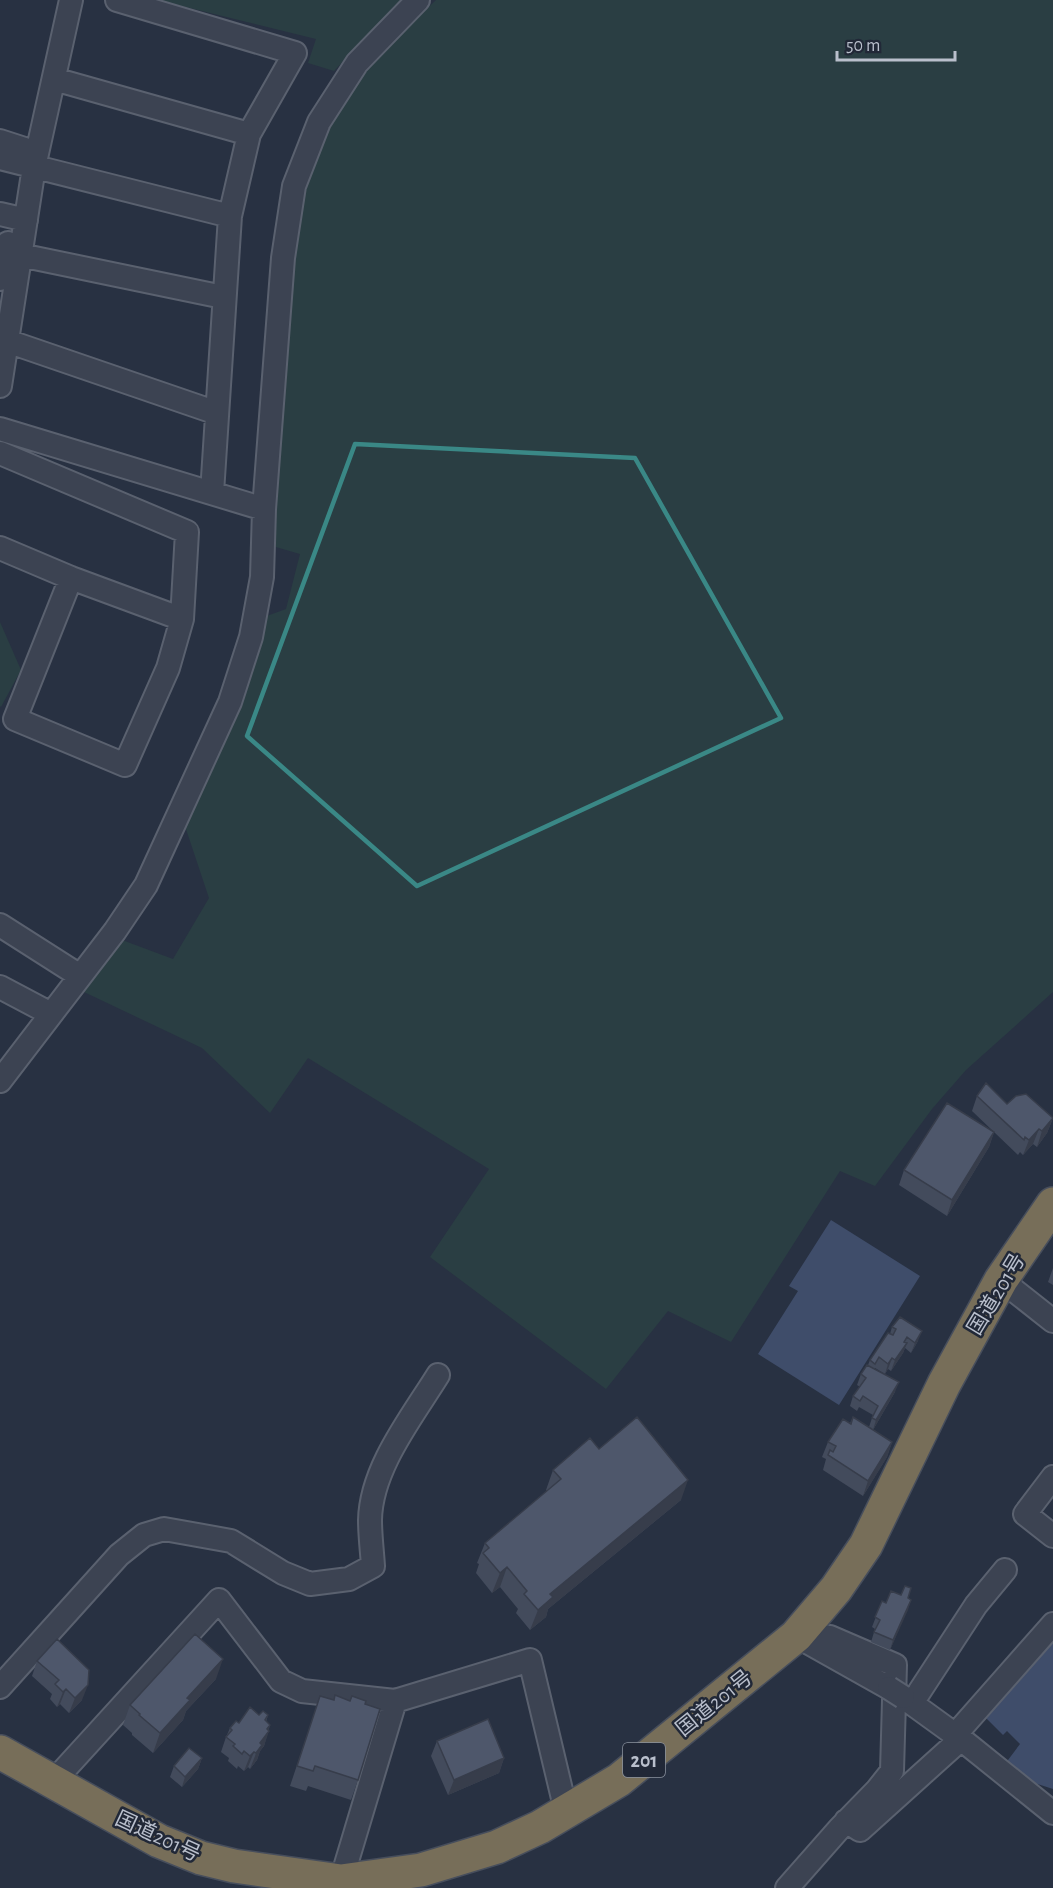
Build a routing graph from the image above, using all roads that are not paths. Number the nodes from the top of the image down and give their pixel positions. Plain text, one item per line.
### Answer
1 (71, 0) edge
2 (117, 0) edge
3 (418, 0) edge
4 (54, 79) junction
5 (249, 134) junction
6 (0, 141) edge
7 (0, 159) edge
8 (36, 160) junction
9 (230, 216) junction
10 (13, 217) edge
11 (20, 255) junction
12 (0, 279) edge
13 (223, 297) junction
14 (7, 341) junction
15 (0, 386) edge
16 (217, 413) junction
17 (0, 429) edge
18 (0, 453) edge
19 (212, 493) junction
20 (264, 509) junction
21 (0, 548) edge
22 (71, 578) junction
23 (182, 619) junction
24 (0, 925) edge
25 (80, 976) junction
26 (0, 987) edge
27 (51, 1014) junction
28 (0, 1081) edge
29 (1053, 1204) edge
30 (1000, 1280) junction
31 (1053, 1321) edge
32 (438, 1375) dead end
33 (1053, 1477) edge
34 (1053, 1536) edge
35 (1005, 1570) dead end
36 (1053, 1624) edge
37 (796, 1636) junction
38 (0, 1687) edge
39 (901, 1696) junction
40 (395, 1701) junction
41 (958, 1737) junction
42 (0, 1752) edge
43 (53, 1782) junction
44 (566, 1811) junction
45 (1053, 1813) edge
46 (846, 1821) junction
47 (339, 1885) edge
48 (787, 1888) edge

1 - 4 street
2 - 5 street
3 - 20 street
4 - 5 street
4 - 8 street
5 - 9 street
6 - 8 street
7 - 8 street
8 - 9 street
8 - 10 street
9 - 13 street
10 - 11 street
10 - 12 street
11 - 13 street
11 - 14 street
13 - 16 street
14 - 15 street
14 - 16 street
16 - 19 street
17 - 19 street
18 - 23 street
19 - 20 street
20 - 25 street
21 - 22 street
22 - 23 street
22 - 23 street
24 - 25 street
25 - 27 street
26 - 27 street
27 - 28 street
29 - 30 highway, 国道201号 / 201
30 - 31 street
30 - 37 highway, 国道201号 / 201
32 - 38 street
33 - 34 street
35 - 39 street
36 - 41 street
37 - 39 street
37 - 44 highway, 国道201号 / 201
37 - 46 street
39 - 41 street
40 - 43 street
40 - 44 street
40 - 47 street
41 - 45 street
41 - 46 street
42 - 43 highway, 国道201号 / 201
43 - 47 highway, 国道201号 / 201
44 - 47 highway, 国道201号 / 201
46 - 48 street

